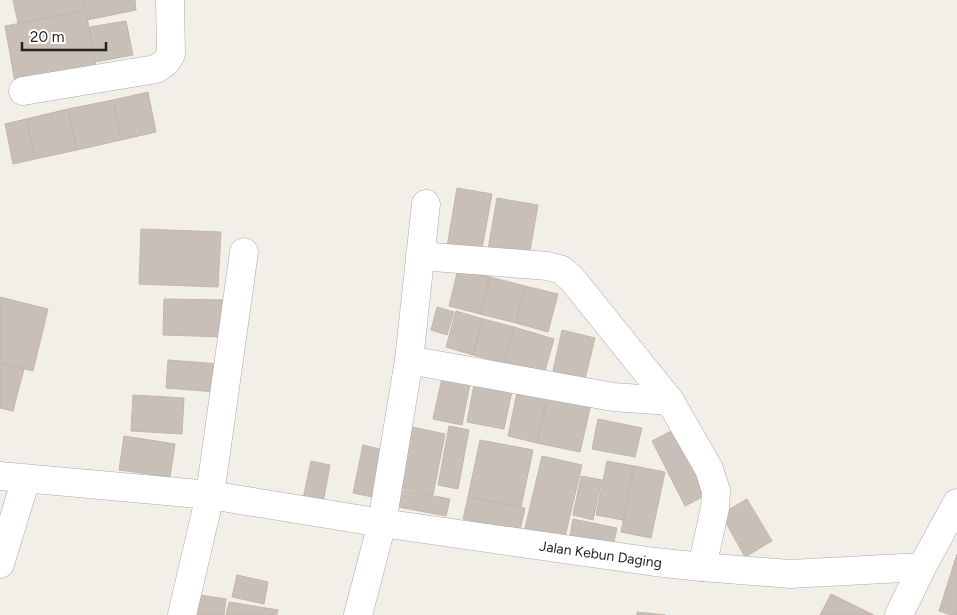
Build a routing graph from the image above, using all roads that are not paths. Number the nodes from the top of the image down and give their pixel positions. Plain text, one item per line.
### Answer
1 (170, 0) edge
2 (23, 91) dead end
3 (426, 204) dead end
4 (244, 252) dead end
5 (420, 256) junction
6 (408, 360) junction
7 (670, 401) junction
8 (13, 477) edge
9 (210, 495) junction
10 (957, 502) edge
11 (382, 523) junction
12 (0, 564) edge
13 (702, 567) junction
14 (922, 567) junction
15 (182, 615) edge
16 (358, 615) edge
17 (899, 615) edge

1 - 2 street
3 - 5 street
4 - 9 street
5 - 6 street
5 - 7 street
6 - 7 street
6 - 11 street
7 - 13 street
8 - 9 street, Jalan Kebun Daging
8 - 12 street
9 - 11 street, Jalan Kebun Daging
9 - 15 street
10 - 14 street
11 - 13 street, Jalan Kebun Daging
11 - 16 street
13 - 14 street, Jalan Kebun Daging
14 - 17 street

